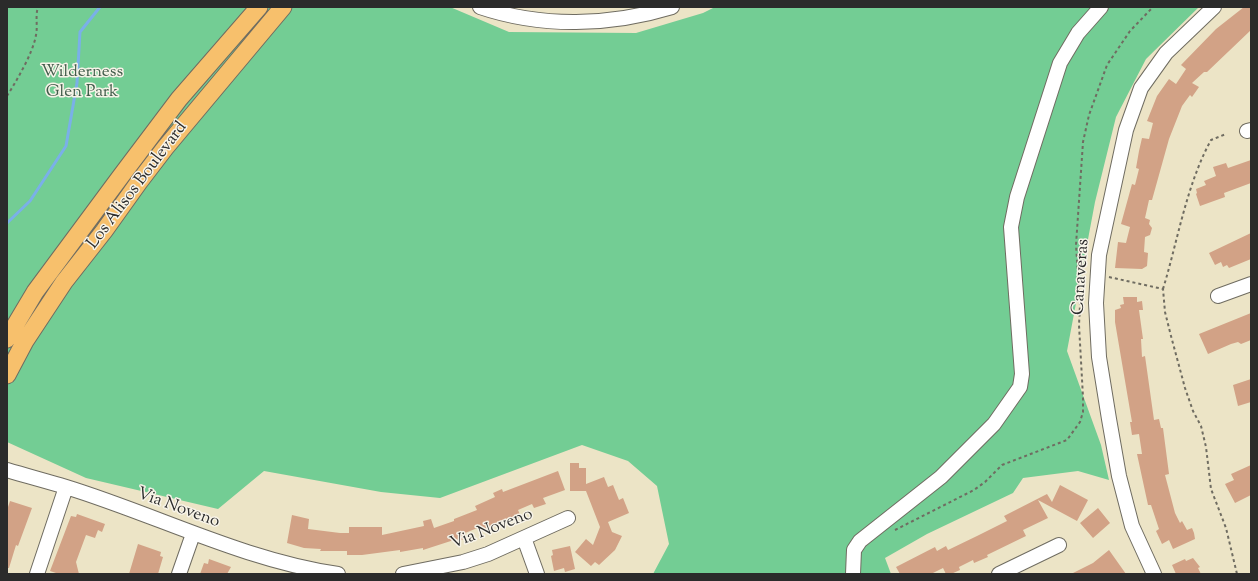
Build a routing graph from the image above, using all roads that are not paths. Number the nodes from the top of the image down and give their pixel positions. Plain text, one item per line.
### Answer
1 (258, 7) edge
2 (284, 7) edge
3 (480, 7) edge
4 (672, 7) edge
5 (1101, 7) edge
6 (1214, 7) edge
7 (1251, 284) edge
8 (1218, 296) dead end
9 (7, 339) edge
10 (7, 375) edge
11 (7, 470) edge
12 (66, 487) junction
13 (568, 518) dead end
14 (193, 534) junction
15 (524, 538) junction
16 (1059, 546) dead end
17 (439, 571) edge
18 (37, 574) edge
19 (179, 574) edge
20 (338, 574) edge
21 (403, 574) edge
22 (537, 574) edge
23 (853, 574) edge
24 (999, 574) edge
25 (1154, 574) edge

1 - 9 main road, Los Alisos Boulevard
2 - 10 main road, Los Alisos Boulevard
3 - 4 street
5 - 23 street
6 - 25 street, Canaveras
7 - 8 street
11 - 12 street, Via Noveno
12 - 14 street, Via Noveno
12 - 18 street
13 - 15 street, Via Noveno
14 - 19 street
14 - 20 street, Via Noveno
15 - 17 street, Via Noveno
15 - 22 street
16 - 24 street
17 - 21 street, Via Noveno

